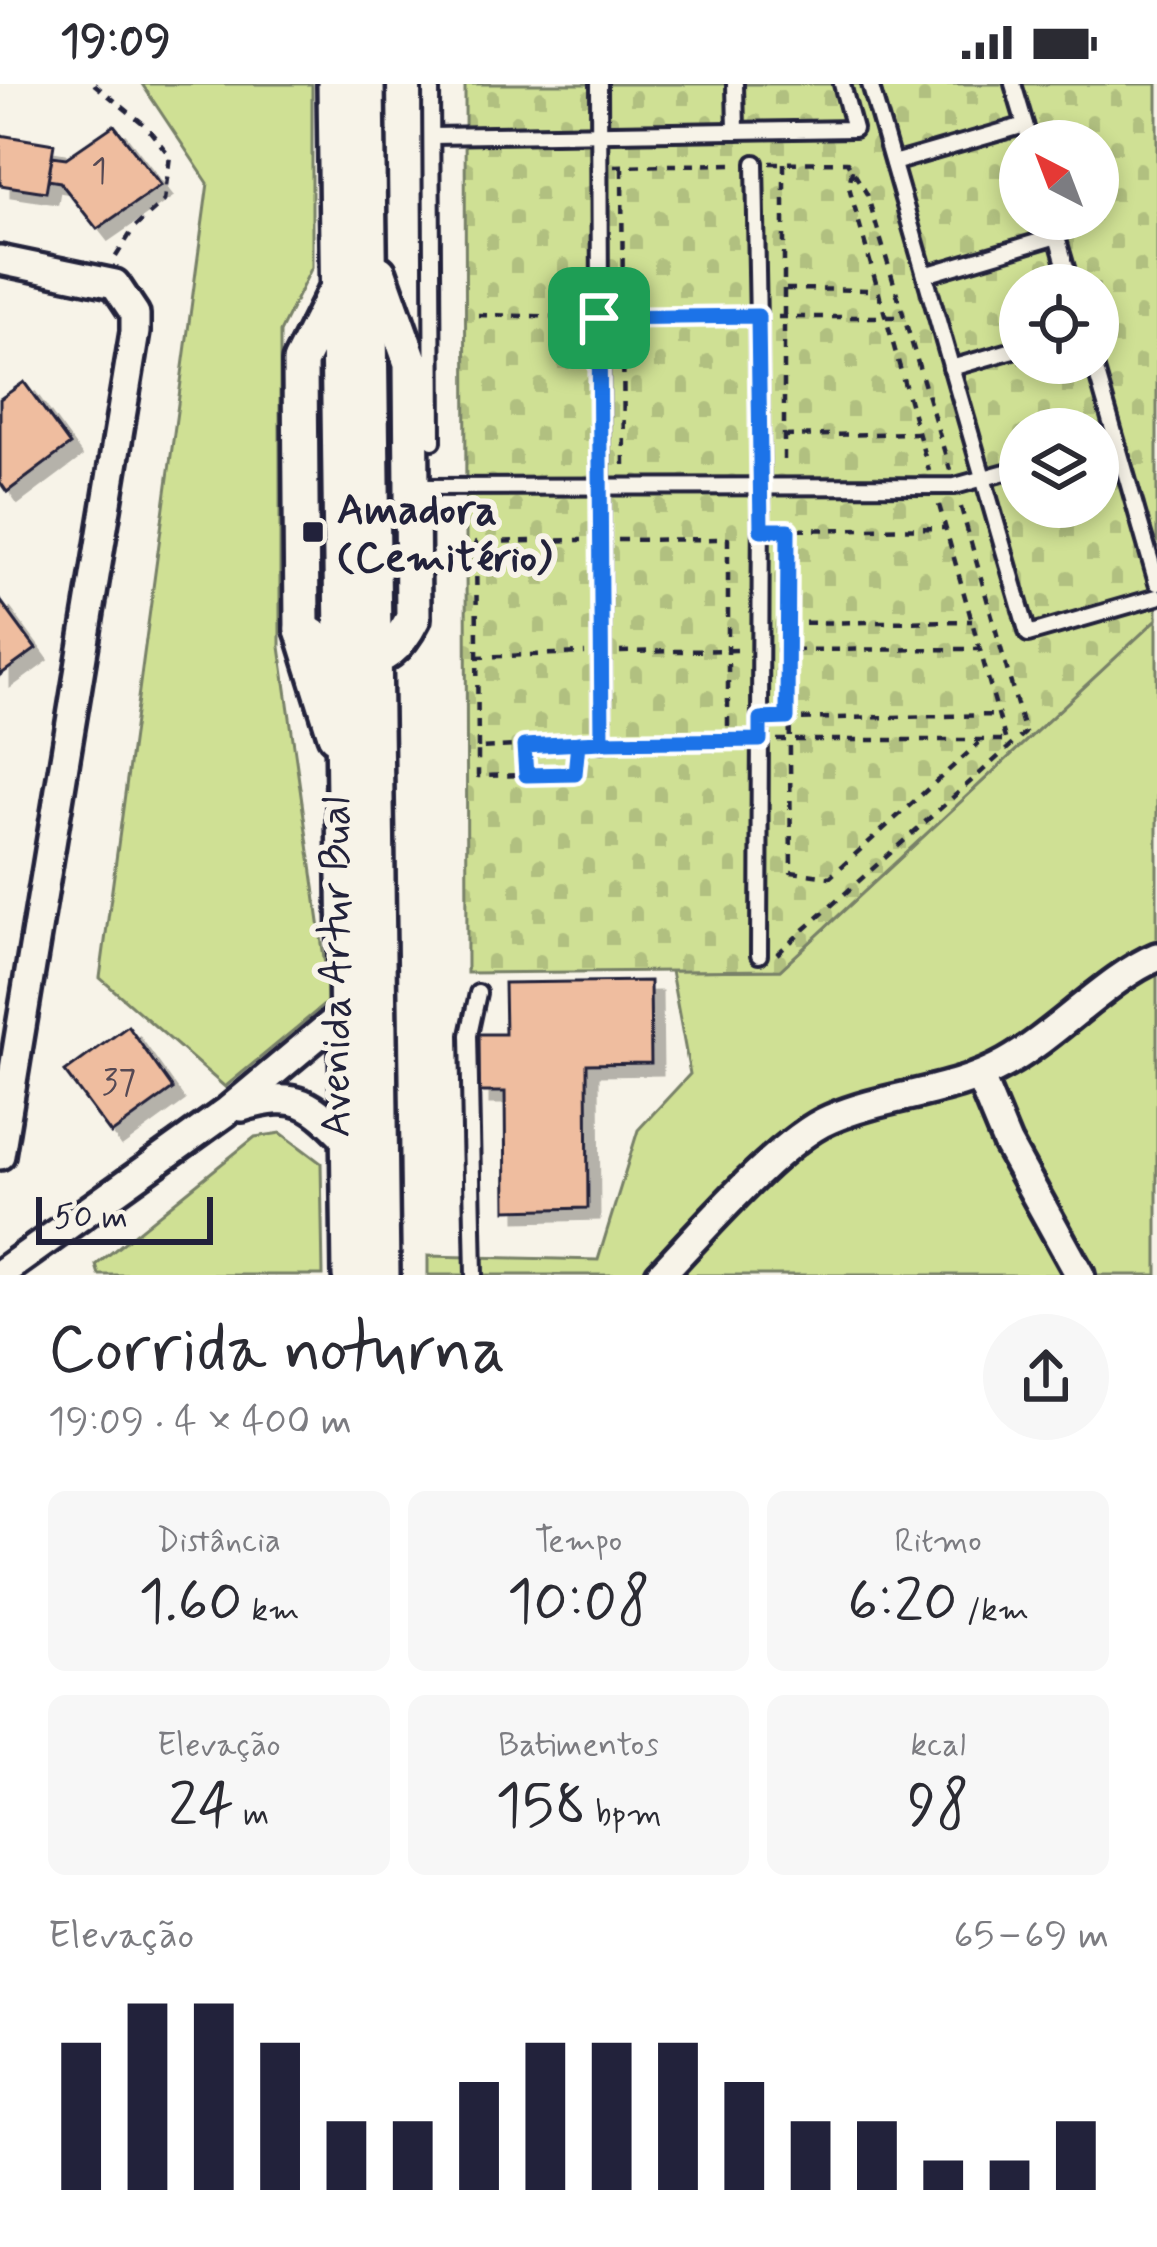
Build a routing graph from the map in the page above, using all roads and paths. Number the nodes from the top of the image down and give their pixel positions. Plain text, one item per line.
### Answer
1 (94, 84) edge
2 (335, 84) edge
3 (367, 84) edge
4 (431, 84) edge
5 (599, 84) edge
6 (735, 84) edge
7 (842, 84) edge
8 (870, 84) edge
9 (1013, 84) edge
10 (1024, 120) edge
11 (736, 131) junction
12 (999, 132) edge
13 (599, 134) junction
14 (432, 136) junction
15 (755, 163) junction
16 (784, 163) junction
17 (893, 163) junction
18 (622, 166) junction
19 (599, 167) junction
20 (852, 170) junction
21 (1043, 240) edge
22 (369, 247) junction
23 (0, 260) edge
24 (925, 275) junction
25 (102, 278) junction
26 (337, 289) junction
27 (784, 289) junction
28 (876, 290) junction
29 (478, 315) dead end
30 (758, 316) junction
31 (785, 317) junction
32 (884, 317) junction
33 (904, 317) junction
34 (599, 318) junction
35 (623, 318) junction
36 (999, 353) edge
37 (421, 364) junction
38 (951, 368) junction
39 (917, 433) junction
40 (784, 436) junction
41 (433, 441) dead end
42 (1119, 450) edge
43 (999, 474) edge
44 (983, 479) junction
45 (761, 486) junction
46 (784, 486) junction
47 (934, 486) junction
48 (955, 486) junction
49 (412, 487) junction
50 (600, 487) junction
51 (624, 487) junction
52 (946, 528) junction
53 (761, 530) junction
54 (788, 530) junction
55 (1157, 583) edge
56 (1157, 597) edge
57 (972, 621) junction
58 (788, 622) junction
59 (302, 629) junction
60 (760, 649) junction
61 (981, 649) junction
62 (787, 650) junction
63 (601, 653) junction
64 (474, 657) dead end
65 (361, 658) junction
66 (999, 715) junction
67 (787, 718) junction
68 (760, 719) junction
69 (760, 740) junction
70 (787, 740) junction
71 (982, 741) junction
72 (602, 742) junction
73 (1005, 742) junction
74 (578, 743) junction
75 (524, 746) junction
76 (345, 766) junction
77 (526, 775) junction
78 (759, 955) joint
79 (1157, 957) edge
80 (478, 993) dead end
81 (348, 1010) junction
82 (980, 1078) junction
83 (226, 1112) junction
84 (350, 1143) junction
85 (0, 1155) edge
86 (678, 1269) edge
87 (0, 1274) edge
88 (350, 1275) edge
89 (382, 1275) edge
90 (474, 1275) edge
91 (1081, 1275) edge

1 - 25 path
2 - 26 street, Avenida Artur Bual
3 - 22 street, Avenida Artur Bual
4 - 14 lane
5 - 13 lane
6 - 11 lane
7 - 11 lane
8 - 17 lane
9 - 10 lane
11 - 13 lane
12 - 17 lane
13 - 14 lane
13 - 19 lane
14 - 37 lane
15 - 16 path
15 - 18 path
15 - 30 lane
16 - 20 path
16 - 27 path
17 - 24 lane
18 - 19 path
18 - 35 path
19 - 34 lane
20 - 28 path
20 - 33 path
21 - 24 lane
22 - 37 street, Avenida Artur Bual
22 - 65 street, Avenida Artur Bual
23 - 25 street
24 - 38 lane
25 - 85 street
26 - 59 street, Avenida Artur Bual
26 - 65 street, Avenida Artur Bual
27 - 28 path
27 - 31 path
28 - 32 path
29 - 34 path
30 - 31 path
30 - 35 path
30 - 45 lane
31 - 32 path
31 - 40 path
32 - 33 path
32 - 39 path
33 - 48 path
34 - 35 path
34 - 50 lane
35 - 51 path
36 - 38 lane
37 - 41 lane
37 - 49 street, Avenida Artur Bual
38 - 44 lane
39 - 40 path
39 - 47 path
40 - 46 path
42 - 55 lane
43 - 44 lane
44 - 48 lane
44 - 56 lane
45 - 46 lane
45 - 51 lane
45 - 53 lane
46 - 47 lane
47 - 48 lane
47 - 52 path
48 - 73 path
49 - 50 lane
49 - 65 street, Avenida Artur Bual
50 - 51 lane
50 - 63 lane
52 - 54 path
52 - 57 path
53 - 54 path
53 - 60 lane
54 - 58 path
57 - 58 path
57 - 61 path
58 - 62 path
59 - 65 street
59 - 76 street, Avenida Artur Bual
60 - 62 path
60 - 63 path
60 - 68 lane
61 - 62 path
61 - 66 path
62 - 67 path
63 - 64 path
63 - 72 lane
65 - 76 street, Avenida Artur Bual
65 - 89 street, Avenida Artur Bual
66 - 67 path
66 - 73 path
67 - 68 path
67 - 70 path
68 - 69 lane
69 - 70 path
69 - 72 path
69 - 78 lane
70 - 71 path
70 - 71 path
71 - 73 path
72 - 74 path
73 - 78 path
74 - 75 path
74 - 77 path
75 - 77 path
75 - 77 path
76 - 81 street, Avenida Artur Bual
79 - 82 street
80 - 90 lane
81 - 83 street
81 - 84 street, Avenida Artur Bual
82 - 86 street
82 - 91 street
83 - 84 street
83 - 87 street
84 - 88 street, Avenida Artur Bual

